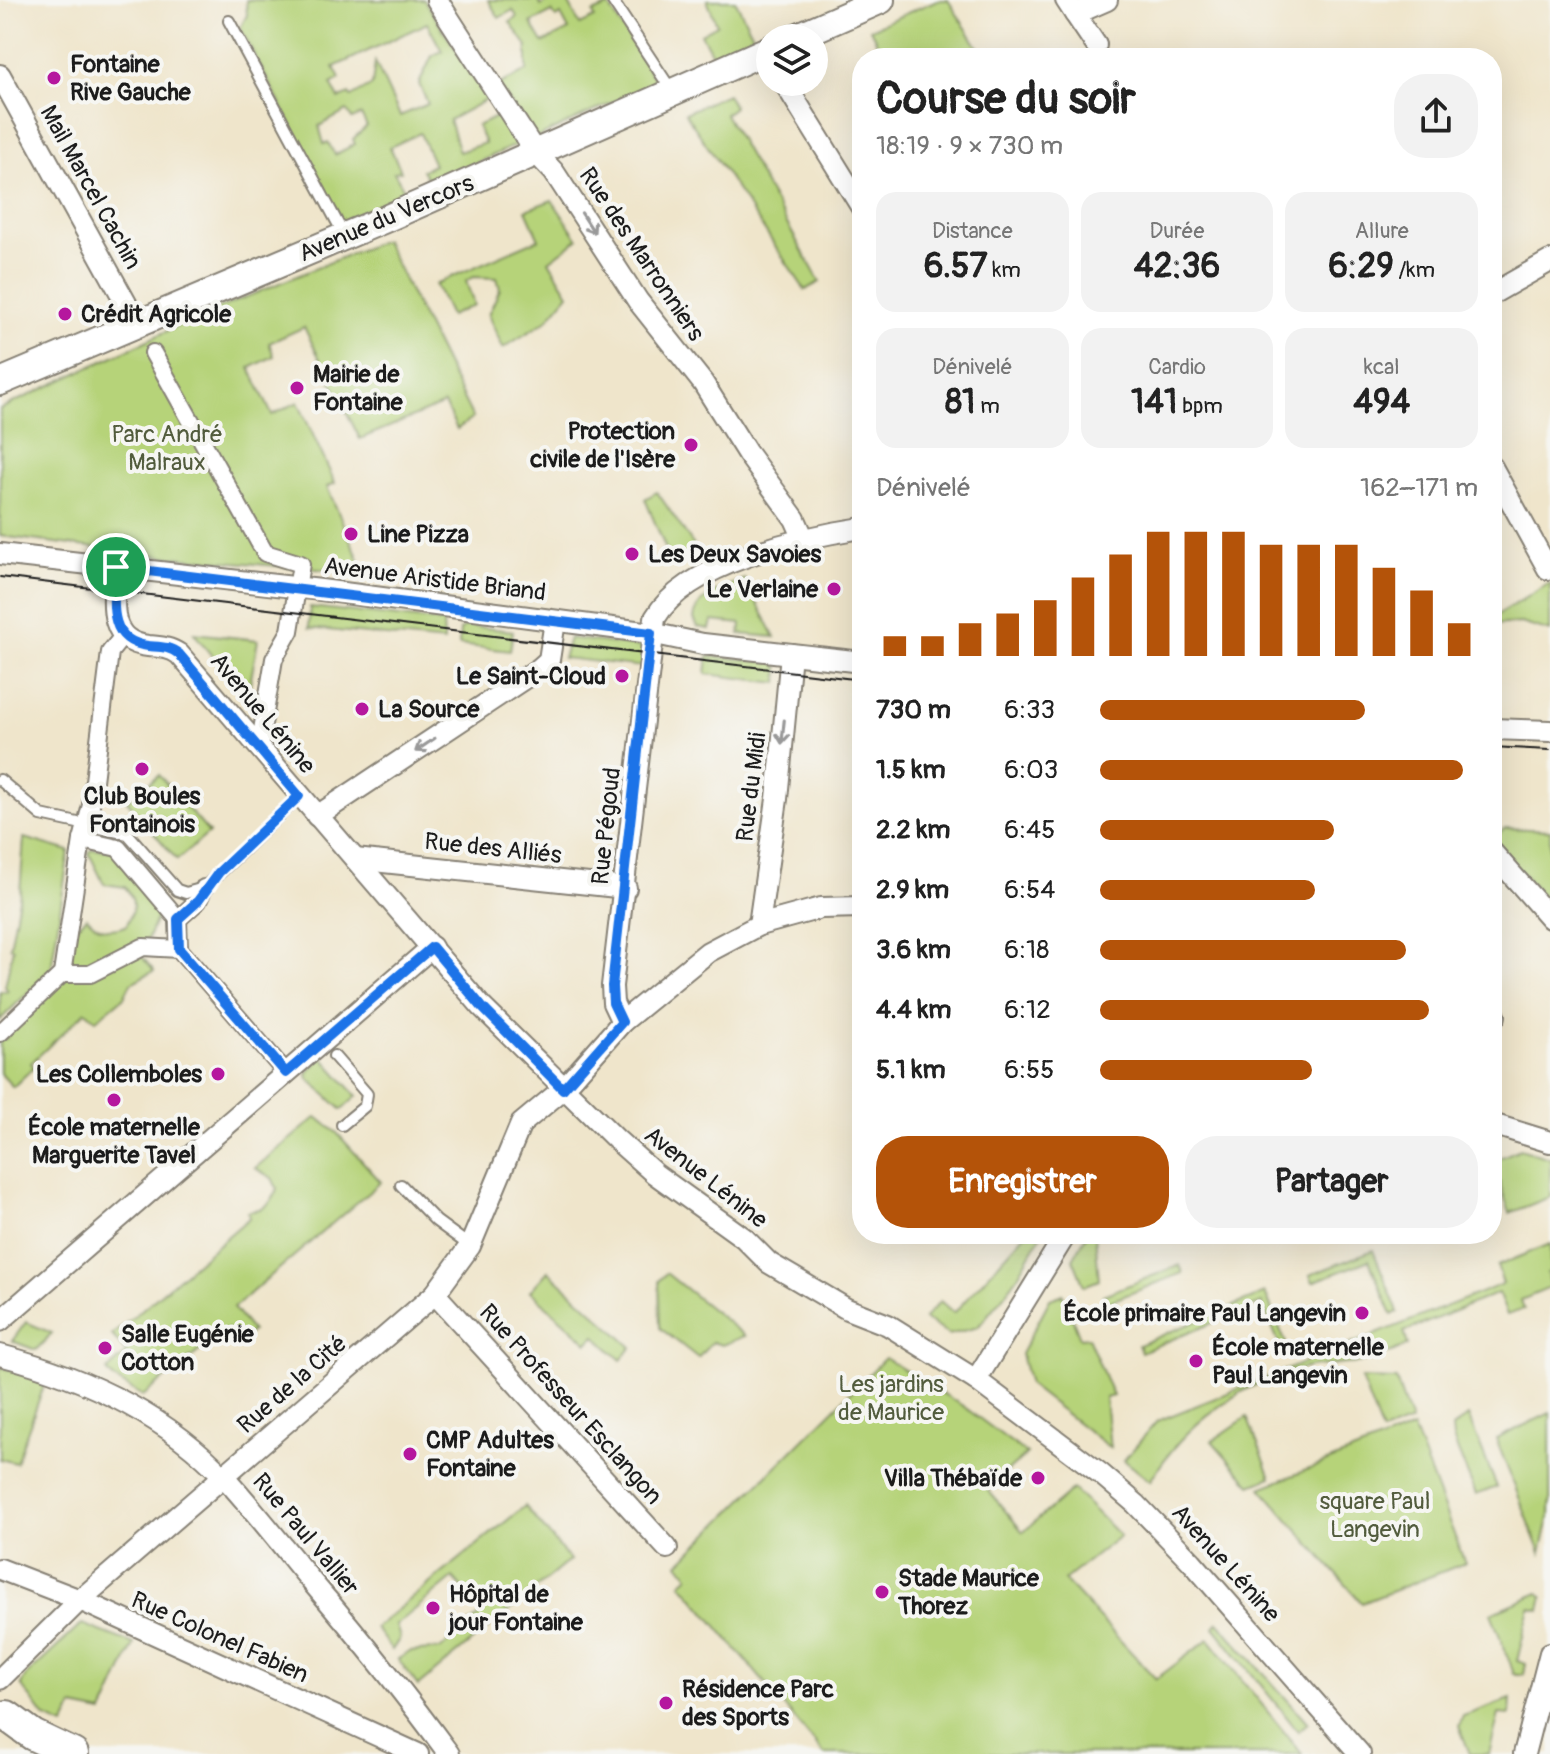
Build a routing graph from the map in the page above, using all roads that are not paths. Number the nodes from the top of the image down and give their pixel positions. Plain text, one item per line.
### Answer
1 (437, 0) edge
2 (612, 0) edge
3 (881, 0) edge
4 (1107, 0) edge
5 (1071, 7) edge
6 (229, 21) dead end
7 (826, 24) edge
8 (1096, 45) dead end
9 (756, 57) edge
10 (0, 75) edge
11 (673, 92) junction
12 (793, 96) edge
13 (536, 153) junction
14 (852, 192) edge
15 (345, 236) junction
16 (1550, 261) edge
17 (1502, 288) edge
18 (137, 323) junction
19 (153, 353) dead end
20 (0, 382) edge
21 (1502, 485) edge
22 (852, 530) edge
23 (803, 537) junction
24 (0, 554) edge
25 (116, 567) junction
26 (1548, 569) dead end
27 (297, 588) junction
28 (555, 621) junction
29 (651, 633) junction
30 (123, 636) junction
31 (791, 654) junction
32 (852, 661) edge
33 (1502, 729) edge
34 (1550, 731) edge
35 (259, 748) junction
36 (0, 780) edge
37 (299, 796) junction
38 (317, 816) junction
39 (85, 832) junction
40 (355, 859) junction
41 (1502, 863) edge
42 (204, 888) junction
43 (626, 888) junction
44 (852, 907) edge
45 (1550, 918) edge
46 (178, 919) junction
47 (759, 925) junction
48 (432, 947) junction
49 (179, 949) junction
50 (62, 974) junction
51 (622, 1022) junction
52 (0, 1033) edge
53 (334, 1056) dead end
54 (286, 1073) junction
55 (563, 1089) junction
56 (342, 1125) dead end
57 (1502, 1127) edge
58 (1550, 1142) edge
59 (401, 1185) dead end
60 (1060, 1244) edge
61 (470, 1246) junction
62 (435, 1294) junction
63 (0, 1321) edge
64 (0, 1355) edge
65 (976, 1380) junction
66 (224, 1477) junction
67 (667, 1548) dead end
68 (0, 1569) edge
69 (80, 1600) junction
70 (1550, 1653) edge
71 (0, 1679) edge
72 (2, 1718) edge
73 (73, 1754) edge
74 (418, 1754) edge
75 (449, 1754) edge
76 (1360, 1754) edge
77 (1524, 1754) edge

1 - 13 street, Rue des Marronniers
2 - 11 lane
3 - 7 street
4 - 5 street
5 - 8 street
6 - 15 lane
9 - 11 street, Avenue du Vercors
10 - 18 street, Mail Marcel Cachin
11 - 13 street, Avenue du Vercors
12 - 14 street
13 - 15 street, Avenue du Vercors
13 -> 23 street, Rue des Marronniers
15 - 18 street, Avenue du Vercors
16 - 17 street
18 - 20 street, Avenue du Vercors
19 - 27 street
21 - 26 street
22 - 23 street
23 - 29 street
24 - 25 street, Avenue Aristide Briand
25 - 27 street, Avenue Aristide Briand
25 - 30 street
27 - 28 street, Avenue Aristide Briand
27 - 35 street
28 - 29 street, Avenue Aristide Briand
28 -> 38 street
29 - 31 street, Avenue Aristide Briand
29 - 43 street, Rue Pégoud
30 - 35 street, Avenue Lénine
30 - 39 street
31 - 32 street, Avenue Aristide Briand
31 -> 47 street, Rue du Midi
33 - 34 street
35 - 37 street, Avenue Lénine
36 - 39 lane
37 - 38 street, Avenue Lénine
37 - 42 lane
38 - 40 street, Avenue Lénine
39 - 42 lane
39 - 46 street
39 - 50 street
40 - 43 street, Rue des Alliés
40 - 48 street, Avenue Lénine
41 - 45 street
42 - 46 street
43 - 51 street, Rue Pégoud
44 - 47 street, Rue de la Cité
46 - 49 street
47 - 51 street, Rue de la Cité
48 - 54 street
48 - 55 street, Avenue Lénine
49 - 50 street
49 - 54 street
50 - 52 street
51 - 55 street, Rue de la Cité
53 - 56 lane
54 - 63 street
55 - 61 street, Rue de la Cité
55 - 65 street, Avenue Lénine
57 - 58 street
59 - 61 lane
60 - 65 street
61 - 62 street, Rue de la Cité
62 - 66 street, Rue de la Cité
62 - 67 street, Rue Professeur Esclangon
64 - 66 street, Rue Paul Vallier
65 - 76 street, Avenue Lénine
66 - 69 street, Rue de la Cité
66 - 75 street, Rue Paul Vallier
68 - 69 street, Rue Colonel Fabien
69 - 71 street, Rue de la Cité
69 - 74 street, Rue Colonel Fabien
70 - 77 street
72 - 73 main road

